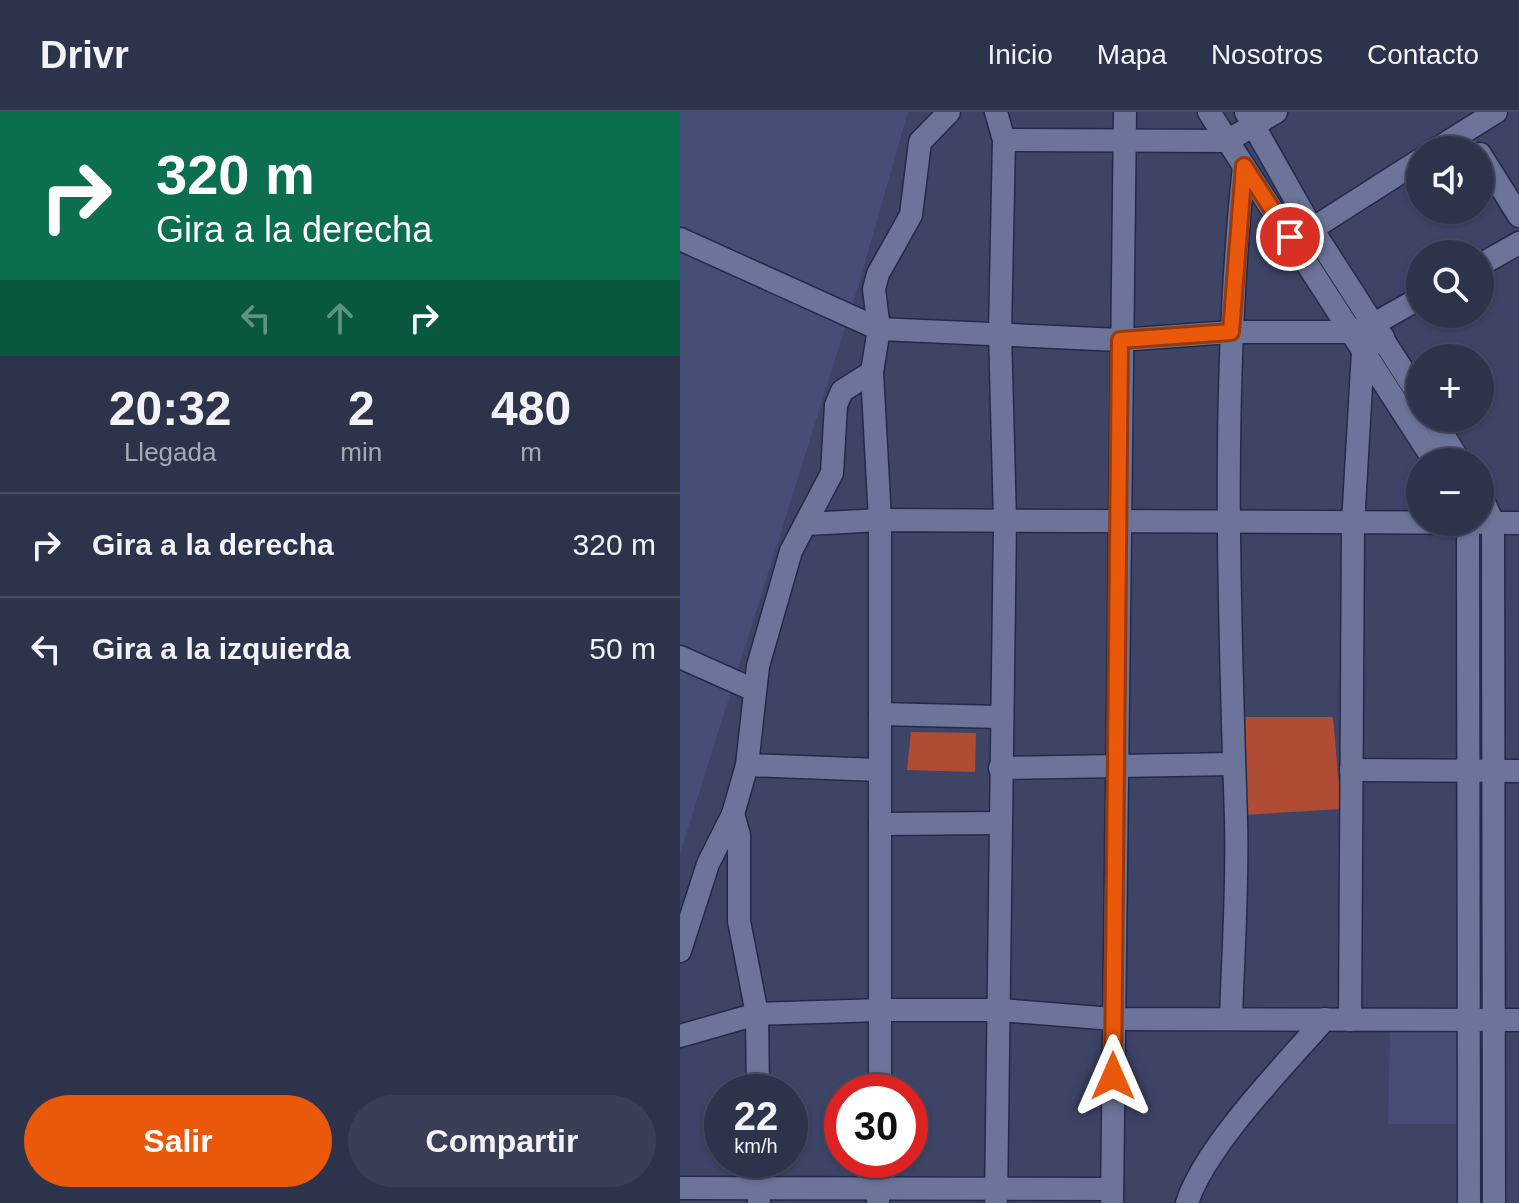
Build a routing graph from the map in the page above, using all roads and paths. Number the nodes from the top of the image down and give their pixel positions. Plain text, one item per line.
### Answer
1 (949, 112) edge
2 (996, 112) edge
3 (1125, 112) edge
4 (1209, 112) edge
5 (1276, 112) edge
6 (1496, 112) edge
7 (1251, 119) edge
8 (1470, 136) edge
9 (1004, 140) junction
10 (1124, 140) junction
11 (1227, 141) junction
12 (1244, 166) junction
13 (1406, 169) edge
14 (1494, 176) edge
15 (1519, 216) edge
16 (1312, 229) junction
17 (680, 239) edge
18 (1519, 243) edge
19 (1494, 257) edge
20 (1406, 309) edge
21 (879, 329) junction
22 (1378, 331) junction
23 (1000, 332) junction
24 (1231, 332) junction
25 (1120, 340) junction
26 (1357, 342) junction
27 (872, 372) junction
28 (1406, 375) edge
29 (1426, 448) edge
30 (880, 520) junction
31 (1117, 520) junction
32 (1005, 521) junction
33 (1230, 522) junction
34 (1494, 522) edge
35 (1519, 523) edge
36 (807, 524) junction
37 (1353, 524) junction
38 (1406, 524) edge
39 (1468, 536) edge
40 (1493, 536) edge
41 (680, 657) edge
42 (754, 690) junction
43 (880, 714) junction
44 (1000, 717) junction
45 (1233, 764) junction
46 (747, 765) junction
47 (1000, 768) junction
48 (1115, 769) junction
49 (879, 770) junction
50 (1351, 770) junction
51 (1469, 771) junction
52 (1493, 771) junction
53 (1519, 771) edge
54 (733, 814) junction
55 (999, 823) junction
56 (880, 824) junction
57 (680, 951) edge
58 (882, 1010) junction
59 (1001, 1010) junction
60 (757, 1014) junction
61 (1113, 1019) junction
62 (1231, 1019) junction
63 (1325, 1019) junction
64 (1350, 1020) junction
65 (1469, 1020) junction
66 (1493, 1020) junction
67 (1519, 1020) edge
68 (680, 1036) edge
69 (758, 1074) edge
70 (880, 1074) edge
71 (680, 1188) edge
72 (759, 1196) edge
73 (878, 1196) edge
74 (996, 1196) edge
75 (1112, 1196) edge
76 (1187, 1203) edge
77 (1469, 1203) edge
78 (1494, 1203) edge

1 - 21 street
2 - 9 street
3 - 10 street
4 - 11 street
5 - 7 street
6 - 8 street
7 - 11 street
7 - 16 street
9 - 10 street
9 - 23 street
10 - 11 street
10 - 25 street
11 - 12 street
12 - 24 street
12 - 26 street
13 - 16 street
14 - 15 street
16 - 22 street
17 - 21 street
18 - 19 street
20 - 22 street
21 - 23 street
21 - 27 street
22 - 26 street
22 - 28 street
23 - 25 street
23 - 32 street
24 - 25 street
24 - 26 street
24 - 33 street
25 - 31 street
26 - 29 street
26 - 37 street
27 - 30 street
27 - 36 street
30 - 32 street
30 - 36 street
30 - 43 street
31 - 32 street
31 - 33 street
31 - 48 street
32 - 44 street
33 - 37 street
33 - 45 street
34 - 35 street
36 - 42 street
37 - 38 street
37 - 50 street
39 - 51 street
40 - 52 street
41 - 42 street
42 - 46 street
43 - 44 street
43 - 49 street
44 - 47 street
45 - 48 street
45 - 62 street
46 - 49 street
46 - 54 street
47 - 48 street
47 - 55 street
48 - 61 street
49 - 56 street
50 - 51 street
50 - 64 street
51 - 52 street
51 - 65 street
52 - 53 street
52 - 66 street
54 - 57 street
54 - 60 street
55 - 56 street
55 - 59 street
56 - 58 street
58 - 59 street
58 - 60 street
58 - 70 street
59 - 61 street
59 - 74 street
60 - 68 street
60 - 69 street
61 - 62 street
61 - 75 street
62 - 63 street
63 - 64 street
63 - 76 street
64 - 65 street
65 - 66 street
65 - 77 street
66 - 67 street
66 - 78 street
71 - 72 street
72 - 73 street
73 - 74 street
74 - 75 street

